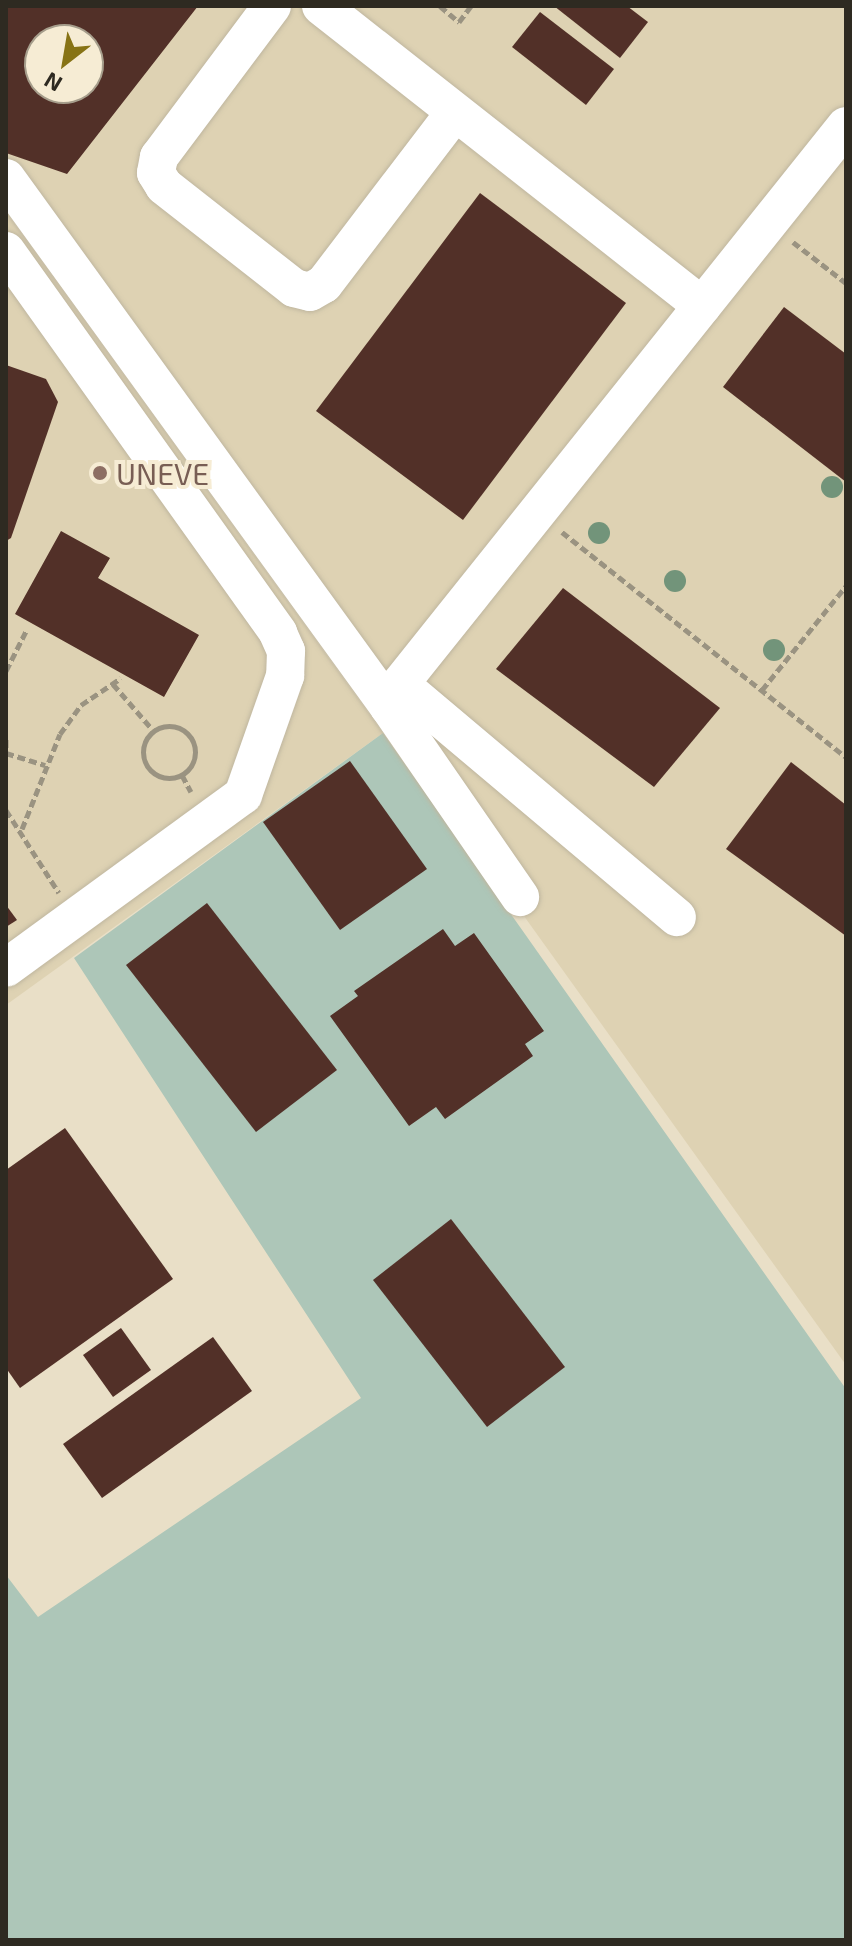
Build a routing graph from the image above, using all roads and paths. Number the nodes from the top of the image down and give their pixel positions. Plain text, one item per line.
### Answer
1 (272, 6) edge
2 (321, 6) edge
3 (440, 6) edge
4 (471, 6) edge
5 (455, 112) junction
6 (846, 126) edge
7 (6, 178) edge
8 (769, 224) junction
9 (6, 251) edge
10 (846, 283) edge
11 (702, 306) junction
12 (537, 511) junction
13 (846, 586) edge
14 (26, 631) dead end
15 (6, 671) edge
16 (121, 678) dead end
17 (113, 684) junction
18 (762, 690) junction
19 (395, 696) junction
20 (153, 730) junction
21 (6, 739) edge
22 (6, 750) edge
23 (846, 757) edge
24 (45, 765) junction
25 (6, 810) edge
26 (22, 829) junction
27 (520, 897) dead end
28 (677, 917) dead end
29 (76, 918) junction
30 (6, 968) edge

1 - 5 lane
2 - 5 lane
3 - 4 path
5 - 11 lane
6 - 8 lane
7 - 19 lane
8 - 10 path
8 - 11 lane
9 - 29 lane
11 - 12 lane
12 - 18 path
12 - 19 lane
13 - 18 path
14 - 15 path
16 - 17 path
17 - 20 path
17 - 24 path
18 - 23 path
19 - 27 lane
19 - 28 lane
20 - 20 path
21 - 22 path
22 - 24 path
24 - 26 path
25 - 26 path
26 - 29 path
29 - 30 lane

